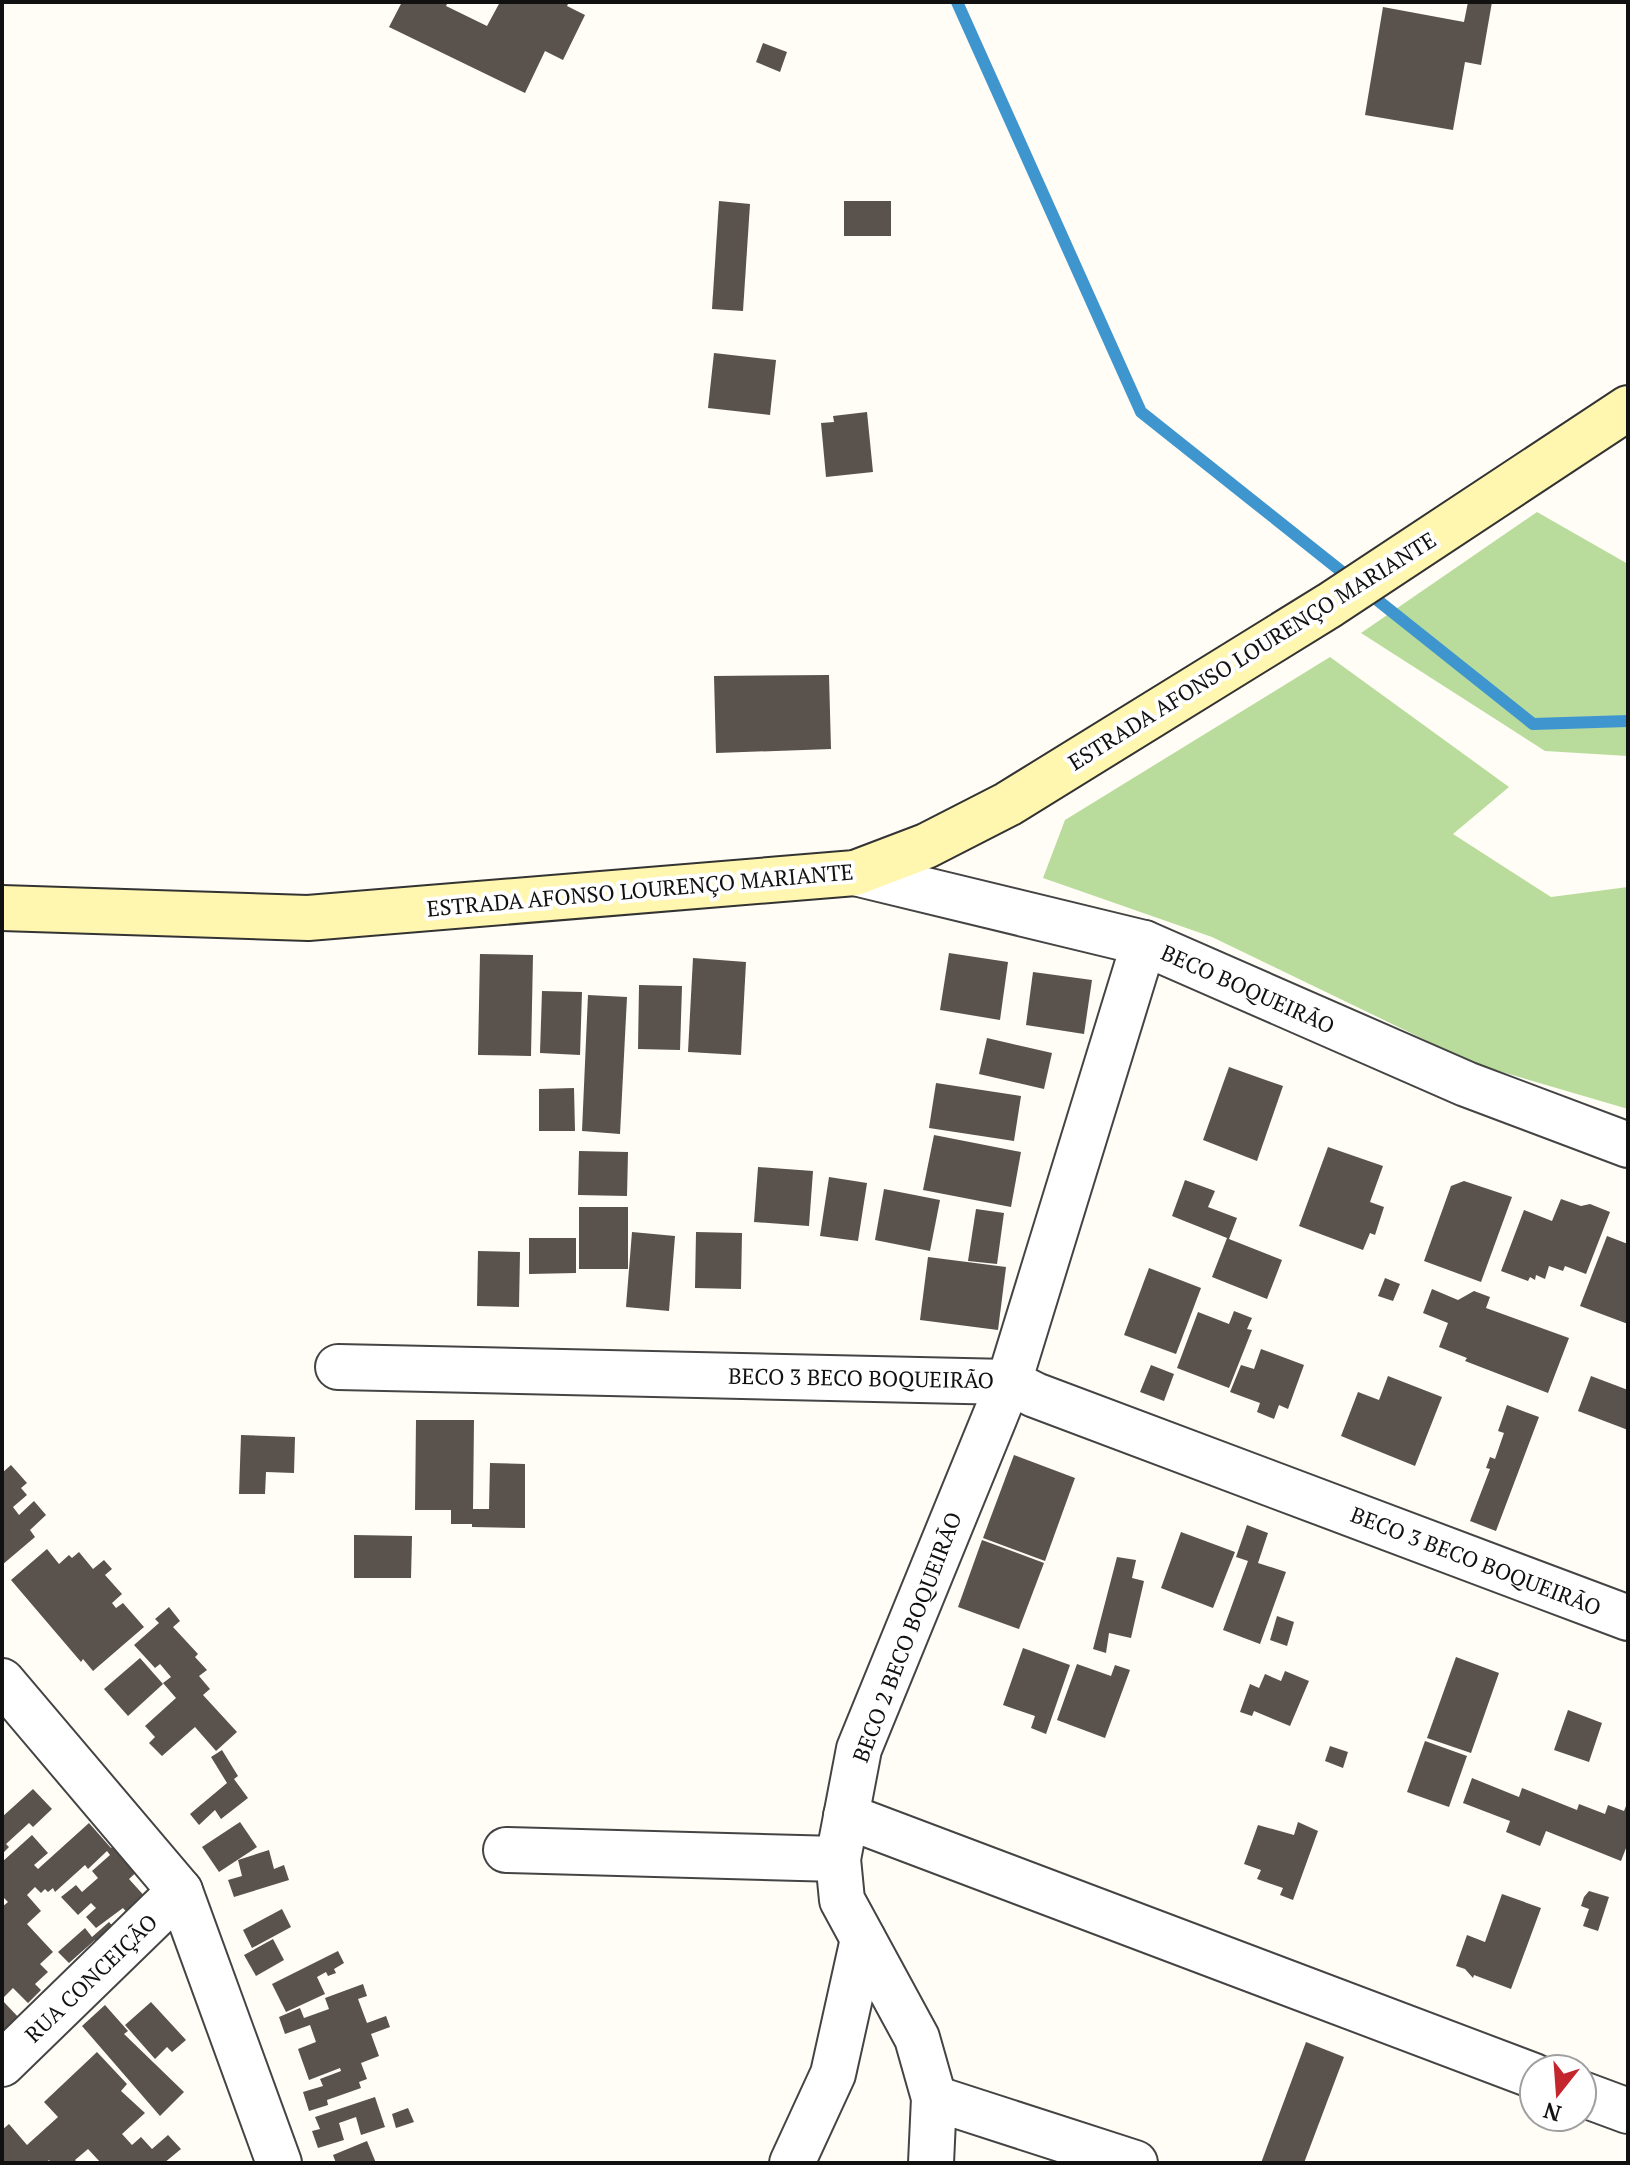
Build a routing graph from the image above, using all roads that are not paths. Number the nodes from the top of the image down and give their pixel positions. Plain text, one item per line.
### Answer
1 (1628, 408) edge
2 (855, 873) junction
3 (2, 908) edge
4 (1144, 943) junction
5 (1628, 1145) edge
6 (338, 1367) dead end
7 (1009, 1382) junction
8 (1628, 1618) edge
9 (2, 1681) edge
10 (846, 1816) junction
11 (506, 1850) dead end
12 (838, 1859) junction
13 (180, 1891) junction
14 (863, 1939) junction
15 (2, 2064) edge
16 (1518, 2070) edge
17 (934, 2098) junction
18 (1598, 2100) edge
19 (1628, 2111) edge
20 (279, 2163) edge
21 (792, 2163) edge
22 (931, 2163) edge
23 (1135, 2163) edge

1 - 2 main road, ESTRADA AFONSO LOURENÇO MARIANTE
2 - 3 main road, ESTRADA AFONSO LOURENÇO MARIANTE
2 - 4 street, BECO BOQUEIRÃO
4 - 5 street, BECO BOQUEIRÃO
4 - 7 street, BECO 2 BECO BOQUEIRÃO
6 - 7 street, BECO 3 BECO BOQUEIRÃO
7 - 8 street, BECO 3 BECO BOQUEIRÃO
7 - 10 street, BECO 2 BECO BOQUEIRÃO
9 - 13 street
10 - 12 street, BECO 2 BECO BOQUEIRÃO
10 - 16 street
11 - 12 street
12 - 14 street, BECO 2 BECO BOQUEIRÃO
13 - 15 street, RUA CONCEIÇÃO
13 - 20 street
14 - 17 street, BECO 2 BECO BOQUEIRÃO
14 - 21 street
17 - 22 street, BECO 2 BECO BOQUEIRÃO
17 - 23 street
18 - 19 street

